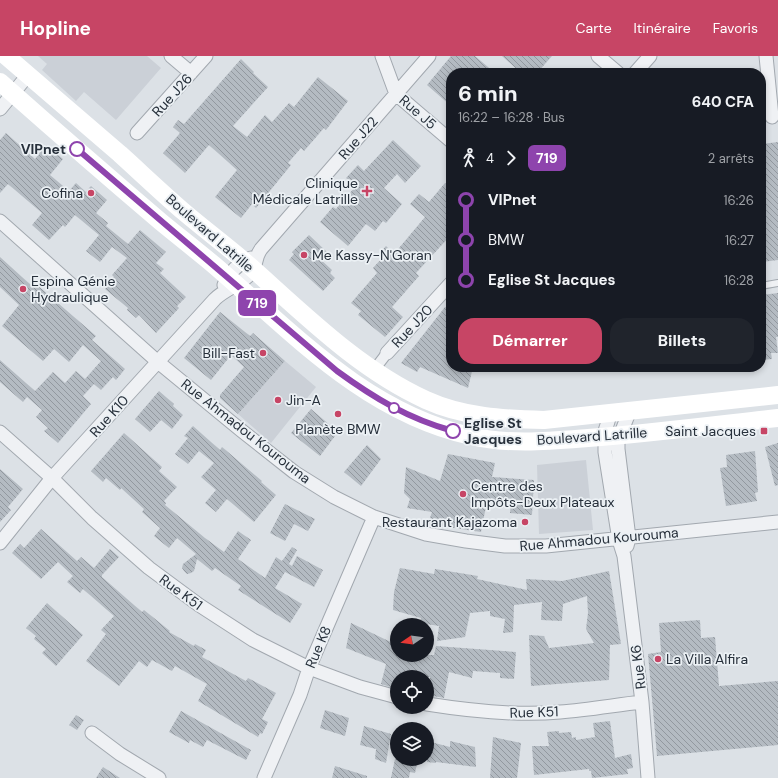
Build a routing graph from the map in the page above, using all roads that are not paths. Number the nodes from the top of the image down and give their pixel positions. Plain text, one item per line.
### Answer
1 (6, 56) edge
2 (171, 56) edge
3 (206, 56) edge
4 (382, 56) edge
5 (429, 56) edge
6 (598, 56) edge
7 (650, 56) edge
8 (766, 56) edge
9 (612, 68) edge
10 (639, 68) edge
11 (191, 73) junction
12 (28, 75) junction
13 (0, 82) edge
14 (13, 94) junction
15 (396, 94) junction
16 (0, 109) edge
17 (770, 117) edge
18 (137, 133) dead end
19 (446, 137) edge
20 (0, 221) edge
21 (251, 262) junction
22 (778, 283) edge
23 (229, 285) junction
24 (766, 285) edge
25 (446, 297) edge
26 (387, 352) joint
27 (158, 362) junction
28 (374, 370) junction
29 (778, 395) edge
30 (630, 410) junction
31 (611, 412) junction
32 (778, 418) edge
33 (0, 432) edge
34 (612, 436) junction
35 (52, 478) junction
36 (374, 517) junction
37 (778, 522) edge
38 (624, 539) junction
39 (0, 543) edge
40 (309, 668) junction
41 (390, 695) edge
42 (642, 702) junction
43 (434, 705) edge
44 (92, 733) dead end
45 (159, 778) edge
46 (264, 778) edge
47 (648, 778) edge

1 - 12 main road, Boulevard Latrille
2 - 11 street
3 - 11 street, Rue J26
4 - 15 street, Rue J5
5 - 15 street, Rue J22
6 - 9 street
7 - 10 street
8 - 17 street
11 - 18 street, Rue J26
12 - 14 street
12 - 21 main road, Boulevard Latrille
13 - 14 main road, Boulevard Latrille
14 - 16 street
14 - 23 main road, Boulevard Latrille
15 - 19 street, Rue J5
15 - 21 street, Rue J22
20 - 27 street, Rue Ahmadou Kourouma
21 - 23 street, Rue J22
21 - 28 main road, Boulevard Latrille
22 - 24 lane
23 - 27 street, Rue K10
23 - 34 main road, Boulevard Latrille
25 - 26 street, Rue J20
26 - 28 street, Rue J20
27 - 35 street, Rue K10
27 - 36 street, Rue Ahmadou Kourouma
28 - 31 main road, Boulevard Latrille
29 - 30 main road, Boulevard Latrille
30 - 31 main road, Boulevard Latrille
30 - 34 street, Rue K6
31 - 34 street, Rue K6
32 - 34 main road, Boulevard Latrille
33 - 35 street, Rue K51
34 - 38 street, Rue K6
35 - 39 street, Rue K10
35 - 40 street, Rue K51
36 - 38 street, Rue Ahmadou Kourouma
36 - 40 street, Rue K8
37 - 38 street, Rue Ahmadou Kourouma
38 - 42 street, Rue K6
40 - 41 street, Rue K51
40 - 46 street, Rue K8
42 - 43 street, Rue K51
42 - 47 street, Rue K6
44 - 45 street

